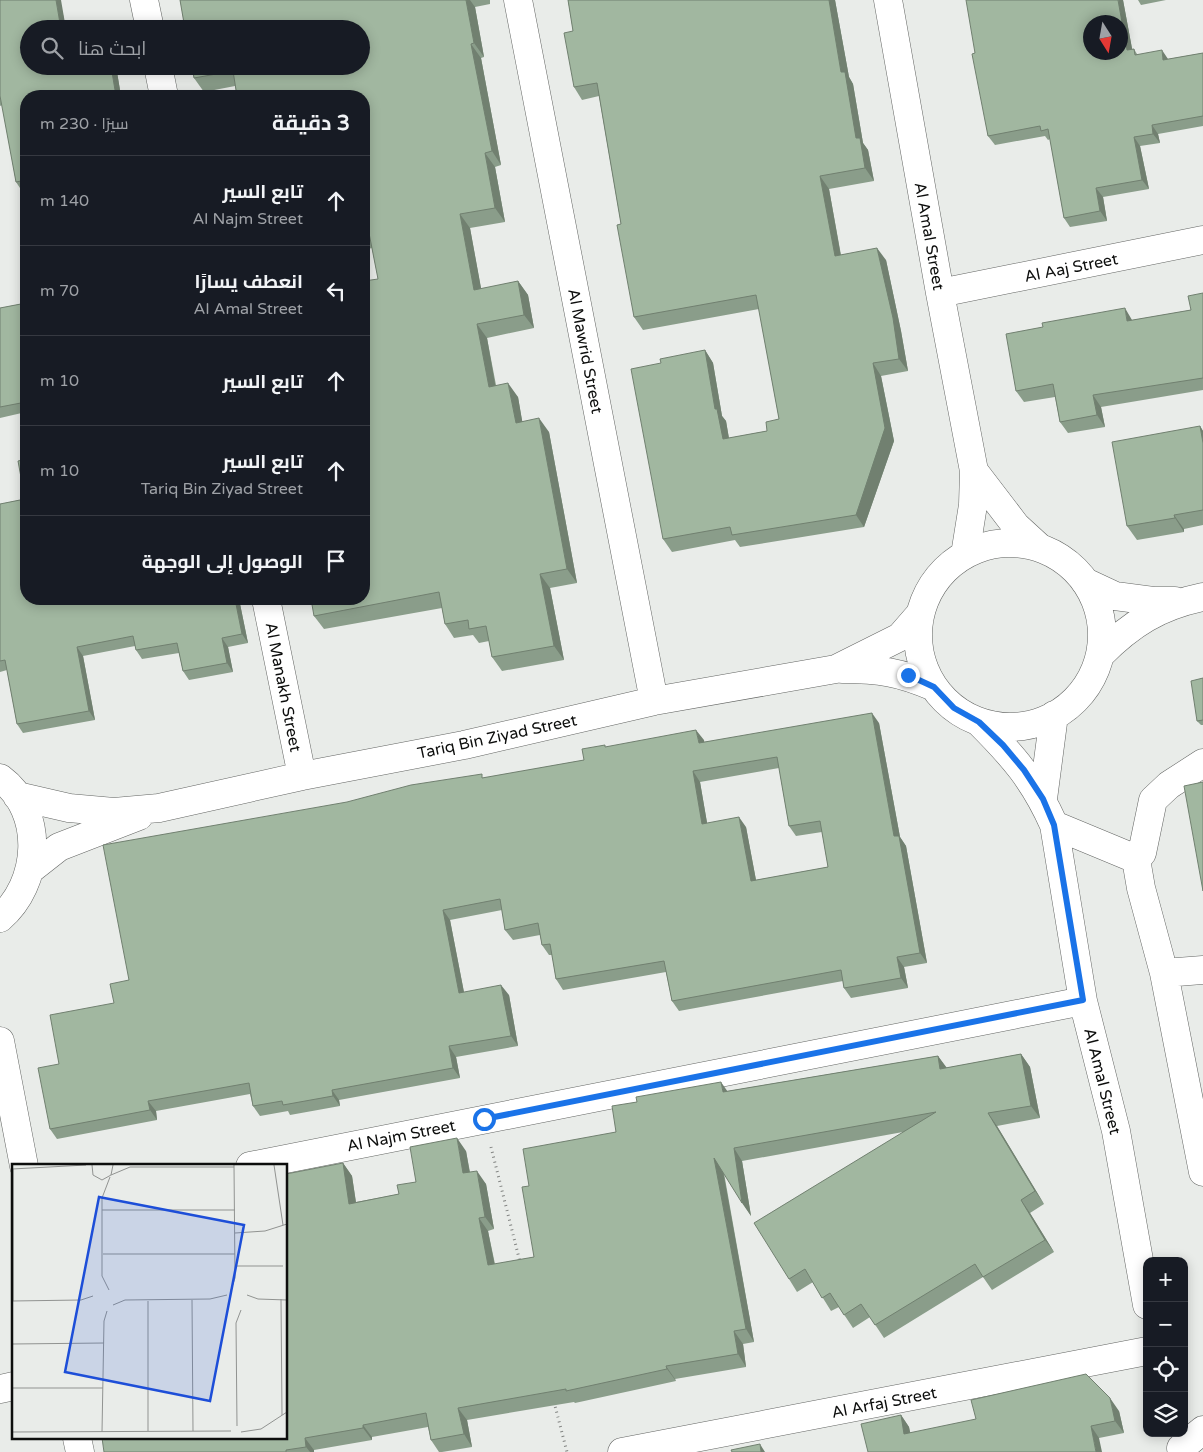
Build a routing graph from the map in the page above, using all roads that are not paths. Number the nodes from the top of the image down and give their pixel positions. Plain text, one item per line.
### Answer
1 (144, 0) edge
2 (518, 0) edge
3 (888, 0) edge
4 (148, 20) edge
5 (160, 75) edge
6 (163, 90) edge
7 (1203, 240) edge
8 (940, 293) junction
9 (974, 471) junction
10 (1040, 548) junction
11 (965, 555) junction
12 (1085, 582) junction
13 (1195, 599) edge
14 (267, 605) edge
15 (920, 614) junction
16 (1100, 655) junction
17 (836, 669) junction
18 (934, 687) junction
19 (654, 701) junction
20 (1054, 715) junction
21 (979, 722) junction
22 (1203, 763) edge
23 (302, 776) junction
24 (8, 787) edge
25 (1043, 799) junction
26 (159, 808) junction
27 (1054, 825) junction
28 (1136, 859) junction
29 (31, 869) junction
30 (1, 923) edge
31 (1203, 970) edge
32 (1164, 973) junction
33 (1083, 1000) junction
34 (0, 1041) edge
35 (7, 1116) edge
36 (23, 1164) edge
37 (260, 1164) edge
38 (1203, 1172) edge
39 (1146, 1302) edge
40 (1143, 1352) edge
41 (1203, 1430) edge
42 (1180, 1444) edge
43 (622, 1452) edge

1 - 4 street
2 - 19 street, Al Mawrid Street
3 - 8 street, Al Amal Street
5 - 6 street
7 - 8 street, Al Aaj Street
8 - 9 street, Al Amal Street
9 - 10 street, Al Amal Street
9 - 11 street, Al Amal Street
10 - 11 street
10 - 12 street
11 - 15 street
12 - 13 street
12 - 16 street
13 - 16 street
14 - 23 street, Al Manakh Street
15 - 17 street, Tariq Bin Ziyad Street
15 - 18 street
16 - 20 street
17 - 18 street, Tariq Bin Ziyad Street
17 - 19 street, Tariq Bin Ziyad Street
18 - 21 street
19 - 23 street, Tariq Bin Ziyad Street
20 - 21 street
20 - 25 street
21 - 25 street, Al Amal Street
22 - 28 street
23 - 26 street, Tariq Bin Ziyad Street
24 - 26 street, Tariq Bin Ziyad Street
24 - 29 street
25 - 27 street, Al Amal Street
26 - 29 street, Tariq Bin Ziyad Street
27 - 28 street
27 - 33 street, Al Amal Street
28 - 32 street
29 - 30 street
31 - 32 street
32 - 38 street
33 - 37 street, Al Najm Street
33 - 39 street, Al Amal Street
34 - 35 street
35 - 36 street
40 - 43 street, Al Arfaj Street
41 - 42 street

